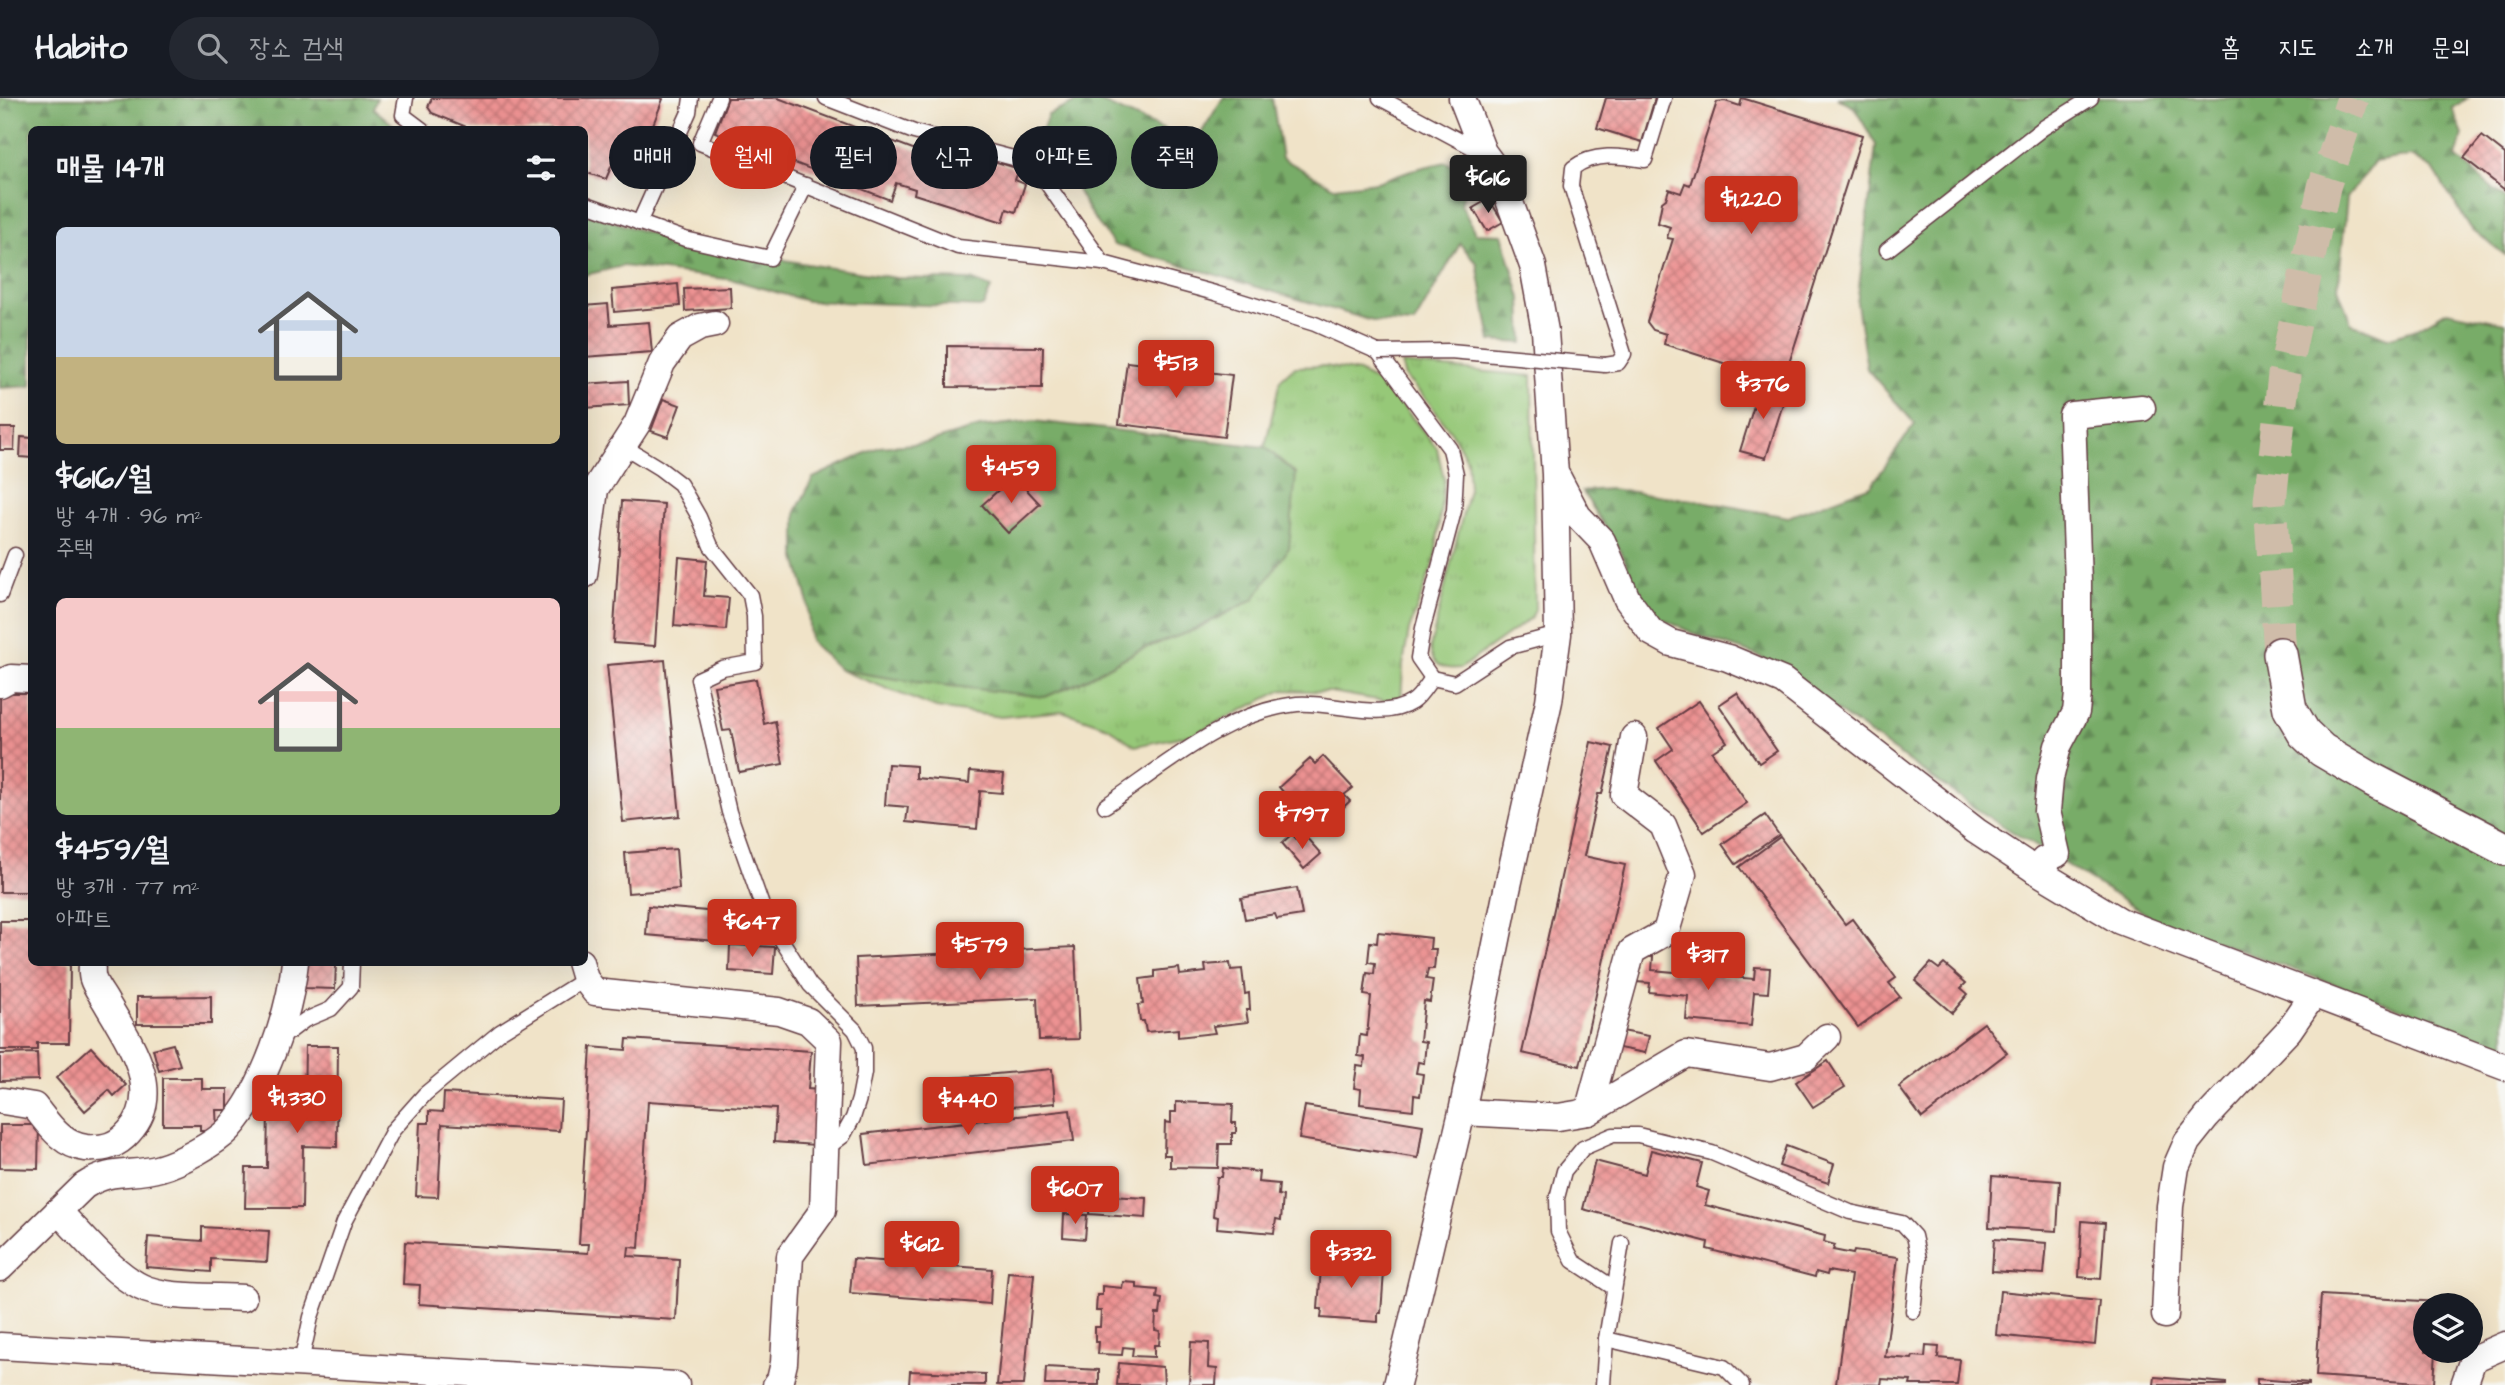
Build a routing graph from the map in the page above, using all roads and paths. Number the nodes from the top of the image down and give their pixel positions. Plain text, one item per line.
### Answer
1 (406, 98) edge
2 (691, 98) edge
3 (719, 98) edge
4 (826, 98) edge
5 (1380, 98) edge
6 (1462, 98) edge
7 (1664, 98) edge
8 (2091, 98) edge
9 (418, 126) edge
10 (1483, 152) junction
11 (806, 186) junction
12 (588, 204) edge
13 (639, 223) junction
14 (1887, 250) dead end
15 (1103, 264) junction
16 (715, 324) dead end
17 (1378, 352) junction
18 (2142, 408) dead end
19 (623, 446) junction
20 (596, 470) edge
21 (1555, 474) junction
22 (588, 544) edge
23 (15, 555) dead end
24 (0, 595) edge
25 (1558, 634) junction
26 (2280, 654) tunnel mouth
27 (1432, 678) junction
28 (28, 679) edge
29 (0, 684) edge
30 (1634, 737) dead end
31 (1105, 806) dead end
32 (2505, 849) edge
33 (2035, 870) junction
34 (92, 966) edge
35 (295, 966) edge
36 (352, 966) edge
37 (582, 971) edge
38 (2312, 995) junction
39 (1827, 1037) dead end
40 (276, 1042) junction
41 (2505, 1067) edge
42 (3, 1101) dead end
43 (1462, 1112) junction
44 (1588, 1112) junction
45 (825, 1150) junction
46 (58, 1211) junction
47 (1622, 1243) dead end
48 (0, 1268) edge
49 (1614, 1288) junction
50 (243, 1298) dead end
51 (1913, 1311) dead end
52 (2165, 1315) dead end
53 (1606, 1339) junction
54 (2505, 1345) edge
55 (0, 1346) edge
56 (301, 1362) junction
57 (676, 1385) edge
58 (776, 1385) edge
59 (1397, 1385) edge
60 (1603, 1385) edge
61 (1742, 1385) edge
62 (2464, 1385) edge

1 - 9 lane
2 - 13 lane
3 - 11 lane
4 - 15 lane
5 - 10 lane
6 - 10 street
7 - 17 lane, bridge
8 - 14 lane
10 - 21 street
11 - 13 lane
11 - 15 lane
12 - 13 lane
15 - 17 lane
16 - 19 street
17 - 27 lane
18 - 33 street
19 - 20 street
19 - 45 lane
20 - 22 street
21 - 25 street
21 - 33 street
23 - 24 lane
25 - 27 lane
25 - 43 street
26 - 32 street
27 - 31 lane
28 - 29 street
30 - 44 street
33 - 38 street
34 - 42 street
35 - 40 street
36 - 40 lane
37 - 45 street
37 - 56 lane
38 - 41 street
38 - 52 street
39 - 44 street
40 - 46 street
43 - 44 street
43 - 59 street
45 - 58 street
46 - 48 street
46 - 50 street
47 - 49 lane
49 - 51 lane
49 - 53 lane
53 - 60 lane
53 - 61 lane
54 - 62 street
55 - 56 street
56 - 57 street

